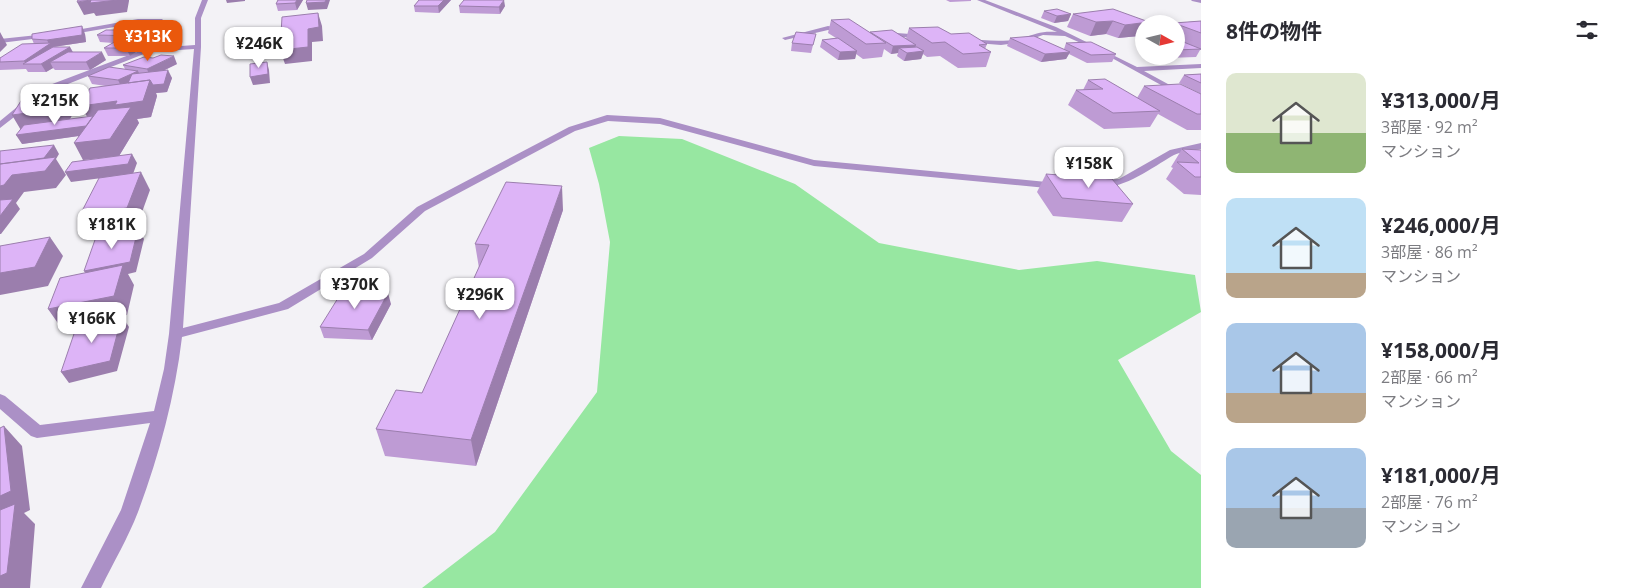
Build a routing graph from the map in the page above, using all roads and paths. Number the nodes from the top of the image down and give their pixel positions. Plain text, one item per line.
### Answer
1 (205, 0) edge
2 (980, 0) edge
3 (1194, 0) edge
4 (1201, 1) edge
5 (853, 31) edge
6 (872, 32) edge
7 (63, 34) edge
8 (1065, 34) junction
9 (54, 35) edge
10 (785, 38) dead end
11 (930, 38) edge
12 (0, 41) edge
13 (959, 41) edge
14 (198, 47) junction
15 (148, 50) junction
16 (1201, 66) edge
17 (1136, 69) junction
18 (1201, 105) edge
19 (0, 125) edge
20 (1201, 146) edge
21 (1092, 184) edge
22 (1072, 186) edge
23 (176, 334) junction
24 (0, 400) edge
25 (160, 416) junction
26 (91, 588) edge

1 - 14 street
2 - 8 street
3 - 4 street
5 - 10 street
6 - 11 street
7 - 15 street
8 - 13 street
8 - 17 street
9 - 12 street
14 - 15 street
14 - 23 street
15 - 19 street
16 - 17 street
17 - 18 street
20 - 21 street
22 - 23 street
23 - 25 street
24 - 25 street
25 - 26 street

